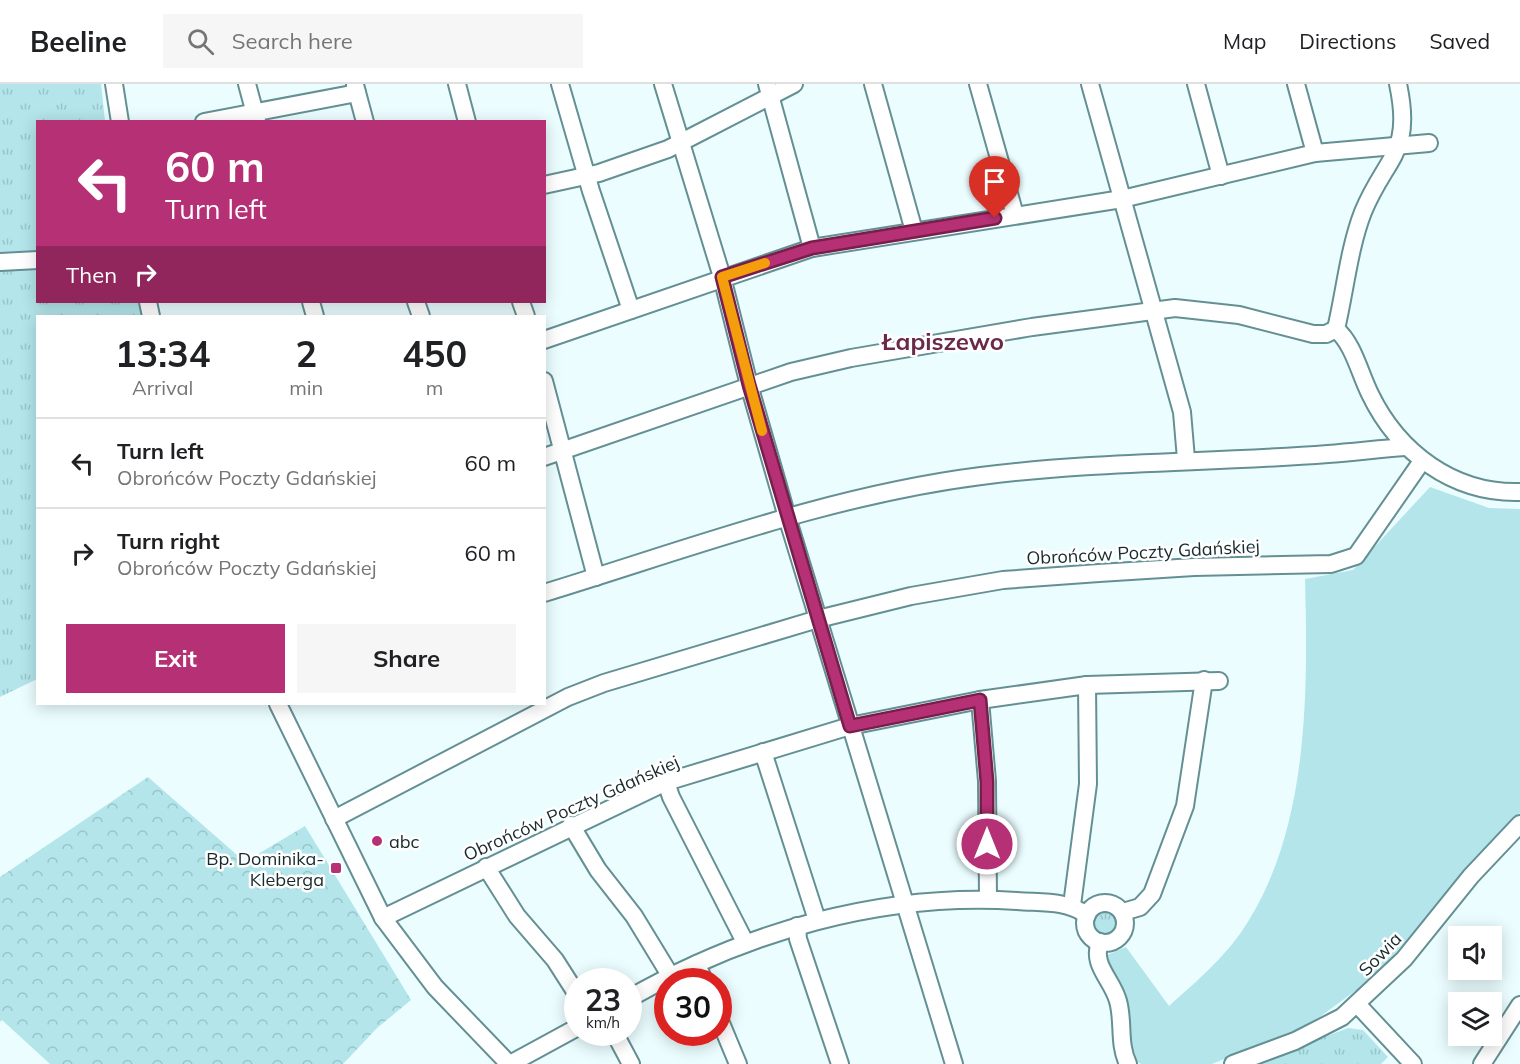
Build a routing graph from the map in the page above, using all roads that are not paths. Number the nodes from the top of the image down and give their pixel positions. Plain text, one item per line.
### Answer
1 (114, 84) edge
2 (247, 84) edge
3 (457, 84) edge
4 (560, 84) edge
5 (663, 84) edge
6 (794, 84) edge
7 (873, 84) edge
8 (978, 84) edge
9 (1090, 84) edge
10 (1196, 84) edge
11 (1296, 84) edge
12 (1398, 84) edge
13 (356, 88) edge
14 (769, 91) edge
15 (256, 116) edge
16 (120, 120) edge
17 (221, 120) edge
18 (364, 120) edge
19 (466, 120) edge
20 (680, 144) junction
21 (1430, 144) dead end
22 (1399, 146) junction
23 (1314, 153) junction
24 (587, 176) junction
25 (1221, 176) junction
26 (546, 185) edge
27 (1122, 200) junction
28 (1015, 215) junction
29 (914, 231) junction
30 (812, 248) junction
31 (36, 260) edge
32 (0, 262) edge
33 (722, 277) junction
34 (1154, 309) junction
35 (631, 310) junction
36 (1336, 329) junction
37 (546, 339) edge
38 (749, 385) junction
39 (546, 389) edge
40 (1405, 447) junction
41 (562, 452) junction
42 (546, 456) edge
43 (1186, 459) junction
44 (1422, 460) junction
45 (1520, 492) edge
46 (787, 517) junction
47 (596, 577) junction
48 (546, 592) edge
49 (818, 619) junction
50 (1087, 685) junction
51 (980, 700) junction
52 (278, 705) edge
53 (850, 726) junction
54 (763, 752) junction
55 (666, 782) junction
56 (334, 819) junction
57 (571, 825) junction
58 (1520, 825) edge
59 (486, 867) junction
60 (988, 899) junction
61 (905, 905) junction
62 (1072, 905) junction
63 (1123, 912) junction
64 (1087, 915) junction
65 (383, 918) junction
66 (817, 921) junction
67 (797, 927) junction
68 (745, 942) junction
69 (1100, 942) junction
70 (697, 964) junction
71 (666, 968) edge
72 (687, 968) edge
73 (699, 968) edge
74 (564, 974) edge
75 (1357, 1004) junction
76 (1520, 1005) edge
77 (564, 1035) edge
78 (621, 1046) edge
79 (730, 1046) edge
80 (509, 1064) edge
81 (631, 1064) edge
82 (738, 1064) edge
83 (840, 1064) edge
84 (954, 1064) edge
85 (1128, 1064) edge
86 (1233, 1064) edge
87 (1413, 1064) edge
88 (1482, 1064) edge

1 - 16 street
2 - 15 street
3 - 19 street
4 - 24 street
5 - 20 street
6 - 14 street
7 - 29 street
8 - 28 street
9 - 27 street
10 - 25 street
11 - 23 street
12 - 22 street
13 - 15 street
13 - 18 street
14 - 20 street
14 - 30 street
15 - 17 street
20 - 24 street
20 - 33 street
21 - 22 street
22 - 23 street
22 - 36 street
23 - 25 street
24 - 26 street
24 - 35 street
25 - 27 street
27 - 28 street
27 - 34 street
28 - 29 street
29 - 30 street
30 - 33 street
31 - 32 street
33 - 35 street
33 - 38 street
34 - 36 street
34 - 38 street
34 - 43 street
35 - 37 street
36 - 40 street
38 - 41 street
38 - 46 street
39 - 41 street
40 - 43 street
40 - 44 street
41 - 42 street
41 - 47 street
43 - 46 street
44 - 45 street
44 - 49 street, Obrońców Poczty Gdańskiej
46 - 47 street
46 - 49 street
47 - 48 street
49 - 53 street
49 - 56 street, Obrońców Poczty Gdańskiej
50 - 51 street, Obrońców Poczty Gdańskiej
50 - 62 street
50 - 63 street, Obrońców Poczty Gdańskiej
51 - 53 street, Obrońców Poczty Gdańskiej
51 - 60 street
52 - 56 street
53 - 54 street, Obrońców Poczty Gdańskiej
53 - 61 street
54 - 55 street, Obrońców Poczty Gdańskiej
54 - 66 street
55 - 57 street, Obrońców Poczty Gdańskiej
55 - 68 street
56 - 65 street
57 - 59 street, Obrońców Poczty Gdańskiej
57 - 71 street
58 - 75 street, Sowia
59 - 65 street, Obrońców Poczty Gdańskiej
59 - 74 street
60 - 61 street
60 - 62 street
61 - 66 street
61 - 84 street
62 - 64 street
63 - 64 street
63 - 69 street
64 - 69 street
65 - 80 street
66 - 67 street
67 - 68 street
67 - 83 street
68 - 70 street
69 - 85 street
70 - 72 street
70 - 73 street
75 - 86 street, Sowia
75 - 87 street
76 - 88 street
77 - 80 street
78 - 81 street
79 - 82 street

